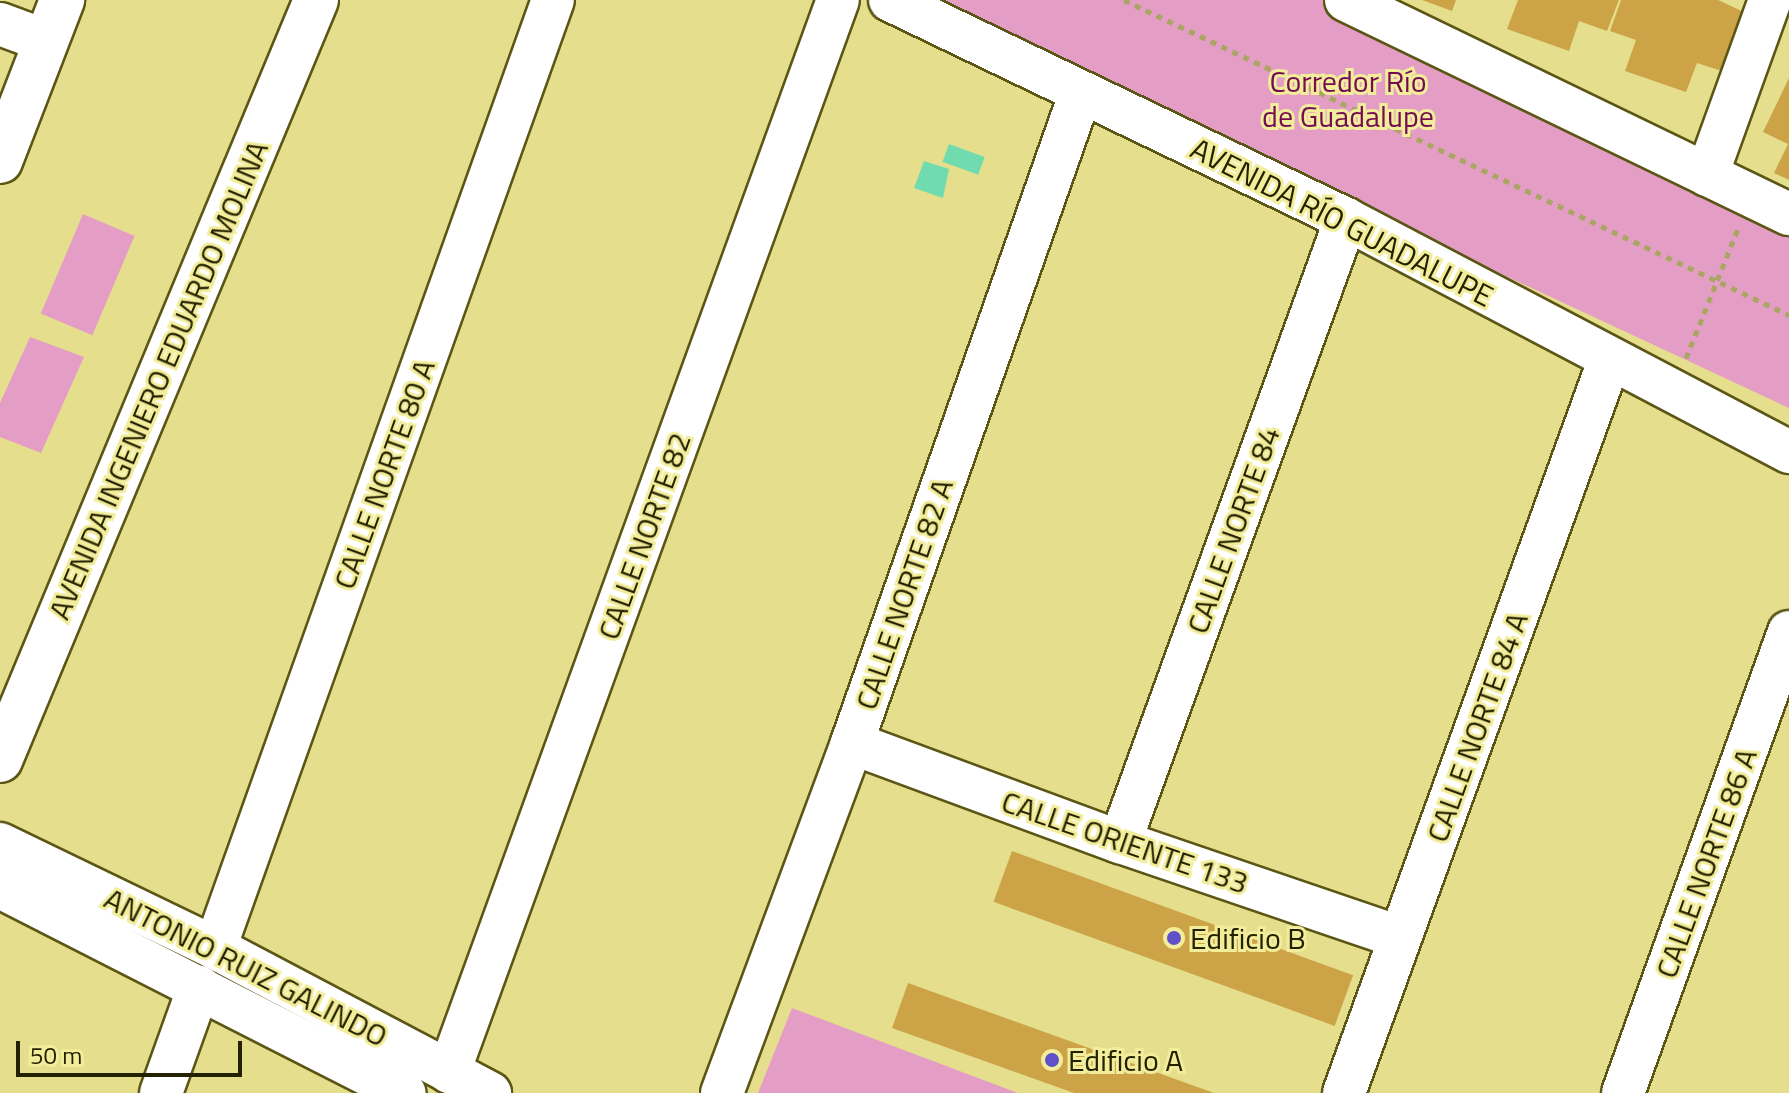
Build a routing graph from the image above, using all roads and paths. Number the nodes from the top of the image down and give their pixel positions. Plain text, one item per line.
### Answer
1 (62, 0) edge
2 (316, 0) edge
3 (553, 0) edge
4 (838, 0) edge
5 (890, 0) edge
6 (1124, 0) edge
7 (1346, 0) edge
8 (1770, 0) edge
9 (0, 24) edge
10 (46, 41) junction
11 (1081, 92) junction
12 (0, 161) edge
13 (1707, 175) junction
14 (1751, 196) junction
15 (1789, 214) edge
16 (1346, 219) junction
17 (1717, 281) junction
18 (1789, 315) edge
19 (1609, 361) junction
20 (1672, 393) junction
21 (1789, 452) edge
22 (1789, 632) edge
23 (852, 743) junction
24 (0, 760) edge
25 (1120, 842) junction
26 (0, 844) edge
27 (0, 887) edge
28 (1399, 937) junction
29 (215, 948) junction
30 (199, 987) junction
31 (449, 1072) junction
32 (161, 1093) edge
33 (405, 1093) edge
34 (490, 1093) edge
35 (722, 1093) edge
36 (1344, 1093) edge
37 (1623, 1093) edge

1 - 10 main road
2 - 24 main road, AVENIDA INGENIERO EDUARDO MOLINA
3 - 29 street, CALLE NORTE 80 A
4 - 31 street, CALLE NORTE 82
5 - 11 street, AVENIDA RÍO GUADALUPE
6 - 17 path
7 - 13 street
8 - 13 street
9 - 10 street
10 - 12 main road
11 - 16 street, AVENIDA RÍO GUADALUPE
11 - 23 street, CALLE NORTE 82 A
13 - 14 street
14 - 15 street
14 - 17 path
16 - 19 street, AVENIDA RÍO GUADALUPE
16 - 25 street, CALLE NORTE 84
17 - 18 path
17 - 20 path
19 - 20 street, AVENIDA RÍO GUADALUPE
19 - 28 street, CALLE NORTE 84 A
20 - 21 street, AVENIDA RÍO GUADALUPE
22 - 37 street, CALLE NORTE 86 A
23 - 25 street, CALLE ORIENTE 133
23 - 35 street, CALLE NORTE 82 A
25 - 28 street, CALLE ORIENTE 133
26 - 29 street, ANTONIO RUIZ GALINDO
27 - 30 street, ANTONIO RUIZ GALINDO
28 - 36 street, CALLE NORTE 84 A
29 - 31 street, ANTONIO RUIZ GALINDO
30 - 32 street
30 - 33 street, ANTONIO RUIZ GALINDO
31 - 34 street, ANTONIO RUIZ GALINDO

